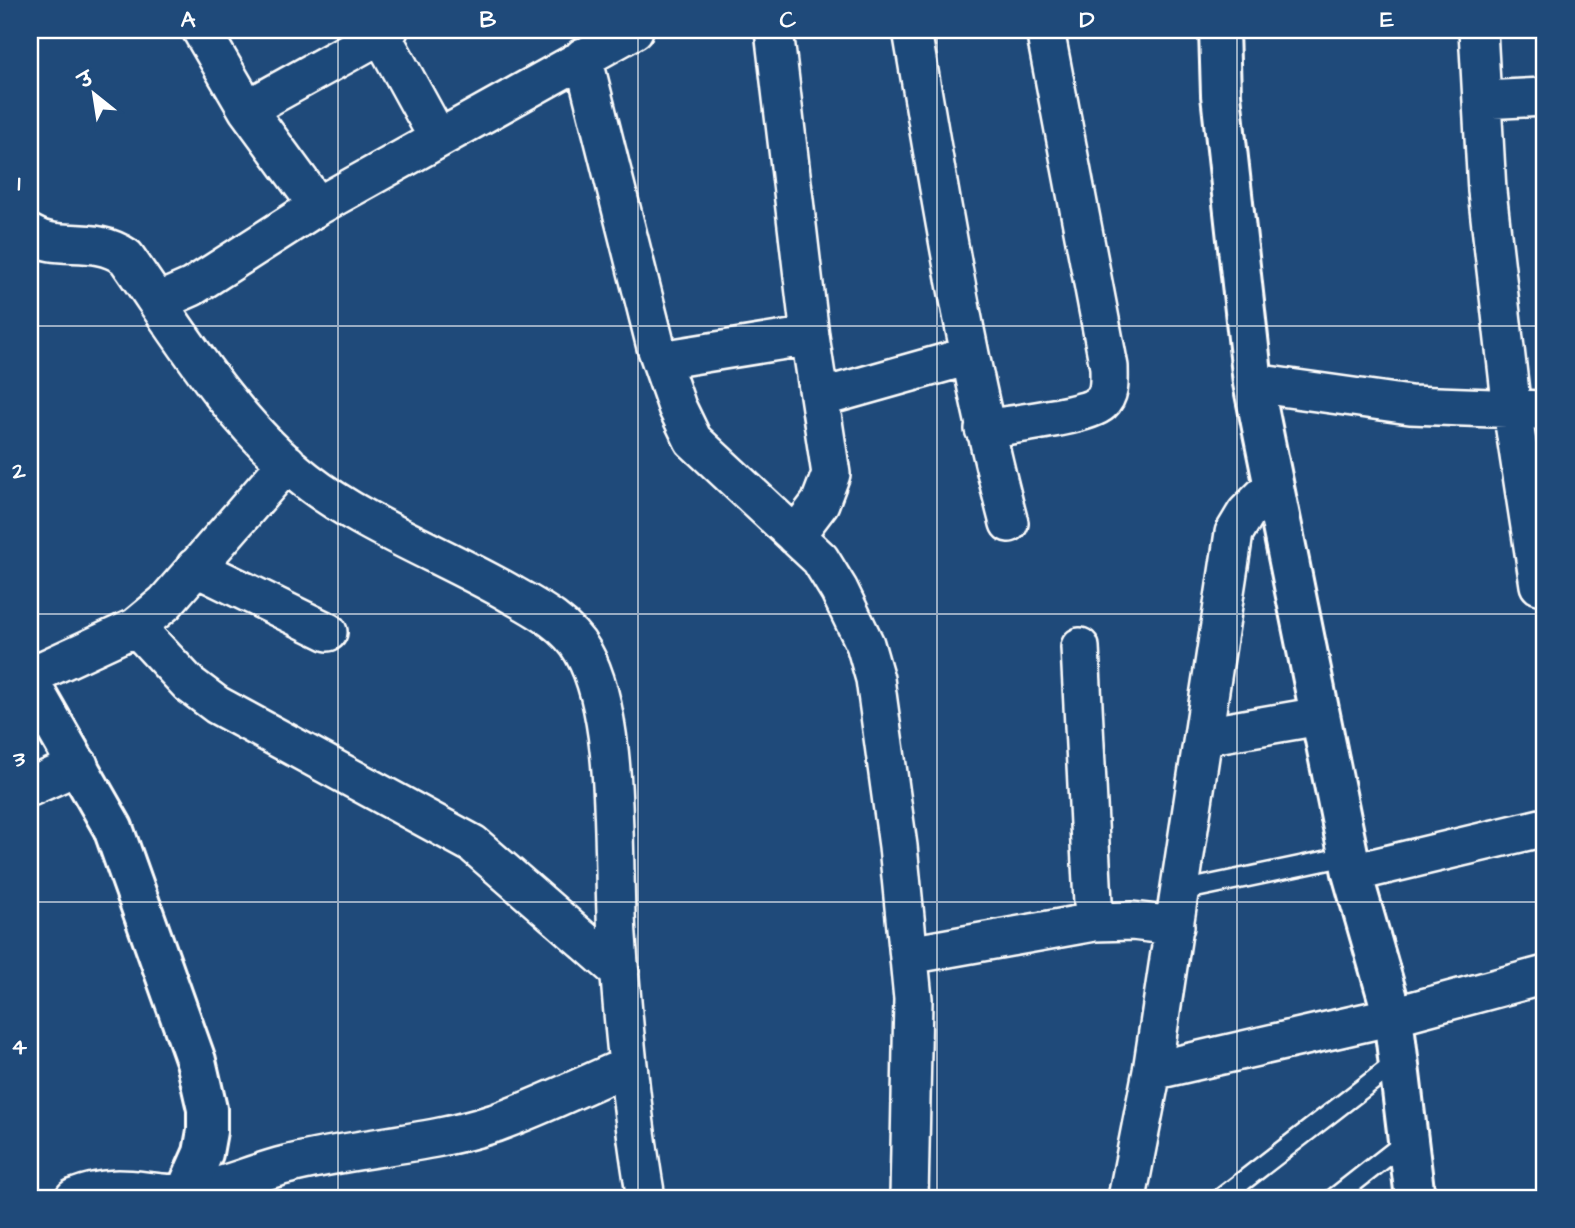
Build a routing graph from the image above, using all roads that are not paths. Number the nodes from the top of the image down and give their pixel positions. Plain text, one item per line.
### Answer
1 (201, 30) edge
2 (634, 30) edge
3 (774, 30) edge
4 (912, 30) edge
5 (1045, 30) edge
6 (1219, 30) edge
7 (1478, 30) edge
8 (374, 34) edge
9 (583, 57) junction
10 (1545, 97) edge
11 (1482, 100) junction
12 (247, 109) junction
13 (438, 138) junction
14 (318, 206) junction
15 (30, 234) edge
16 (158, 302) junction
17 (810, 336) junction
18 (969, 356) junction
19 (661, 360) junction
20 (1253, 383) junction
21 (820, 398) junction
22 (1529, 410) edge
23 (984, 429) junction
24 (287, 463) junction
25 (1274, 485) junction
26 (1009, 523) dead end
27 (795, 536) junction
28 (195, 567) junction
29 (1545, 584) edge
30 (136, 627) junction
31 (328, 632) dead end
32 (1080, 647) dead end
33 (30, 676) edge
34 (30, 683) edge
35 (1320, 716) junction
36 (1204, 736) junction
37 (79, 765) junction
38 (30, 787) edge
39 (1545, 827) edge
40 (1350, 865) junction
41 (1178, 909) junction
42 (1094, 922) junction
43 (909, 955) junction
44 (620, 972) junction
45 (1545, 975) edge
46 (1393, 1016) junction
47 (1398, 1061) junction
48 (628, 1066) junction
49 (1152, 1071) junction
50 (1409, 1140) junction
51 (184, 1196) edge
52 (74, 1198) edge
53 (646, 1198) edge
54 (909, 1198) edge
55 (1127, 1198) edge
56 (1220, 1198) edge
57 (1334, 1198) edge
58 (1415, 1198) edge

1 - 12 street
2 - 9 street
3 - 17 street
4 - 18 street
5 - 23 street
6 - 20 street
7 - 11 street
8 - 12 street
8 - 13 street
9 - 13 street
9 - 19 street
10 - 11 street
11 - 22 street
12 - 14 street
13 - 14 street
14 - 16 street
15 - 16 street
16 - 24 street
17 - 19 street
17 - 21 street
18 - 21 street
18 - 23 street
19 - 27 street
20 - 22 street
20 - 25 street
21 - 27 street
22 - 29 street
23 - 26 street
24 - 28 street
24 - 44 street
25 - 35 street
25 - 36 street
27 - 43 street
28 - 30 street
28 - 31 street
30 - 33 street
30 - 44 street
32 - 42 street
34 - 37 street
35 - 36 street
35 - 40 street
36 - 41 street
37 - 38 street
37 - 51 street
39 - 40 street
40 - 41 lane
40 - 46 street
41 - 42 street
41 - 49 street
42 - 43 street
43 - 54 street
44 - 48 street
45 - 46 street
46 - 47 street
46 - 49 street
47 - 50 street
47 - 56 lane
48 - 51 street
48 - 53 street
49 - 55 street
50 - 57 lane
50 - 58 street
51 - 52 street

